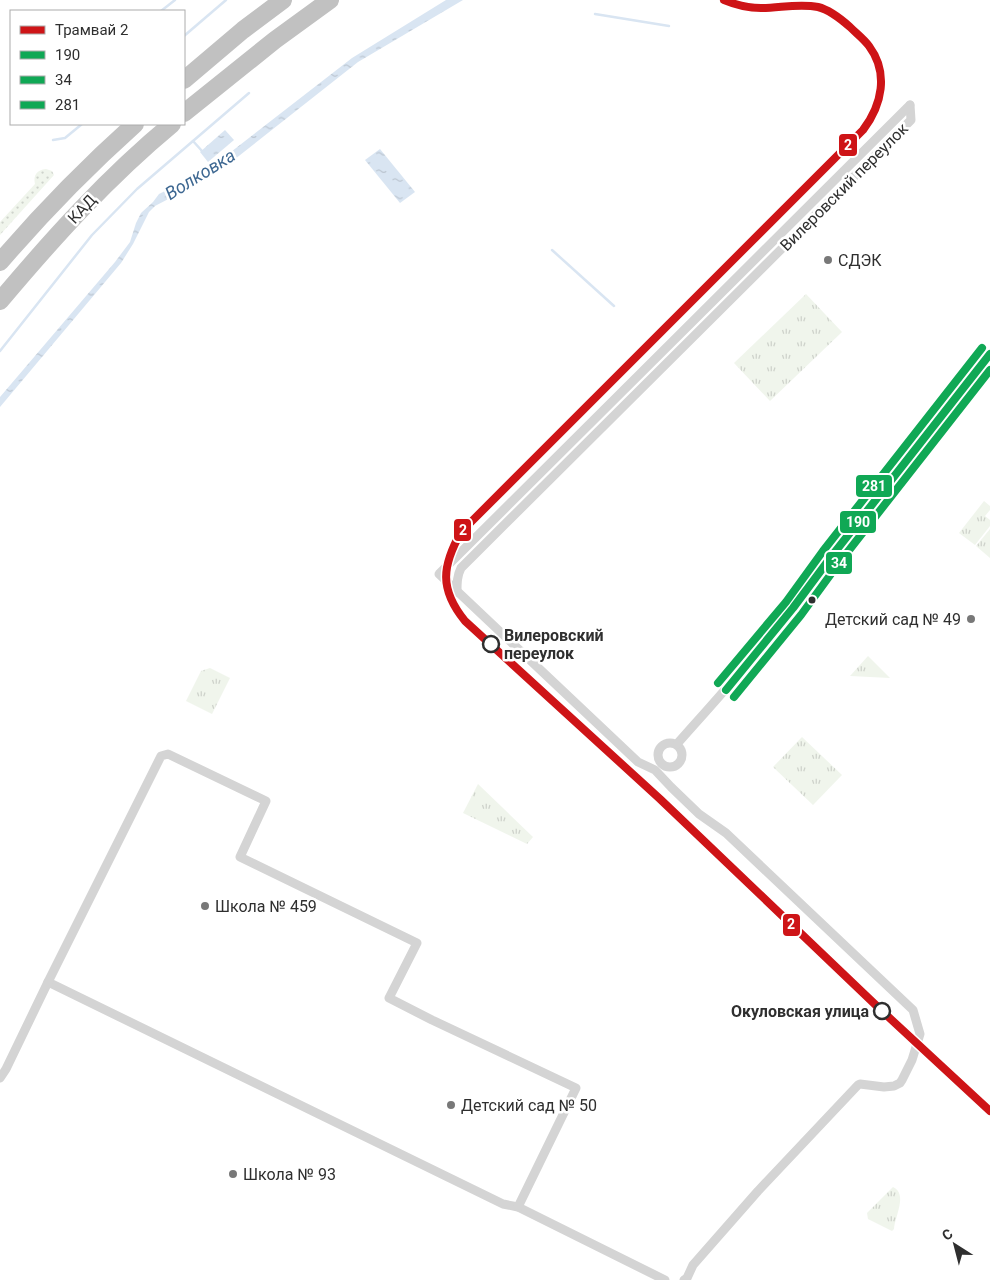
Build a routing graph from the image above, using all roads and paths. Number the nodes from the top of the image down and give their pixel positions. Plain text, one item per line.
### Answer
1 (283, 0) edge
2 (330, 0) edge
3 (185, 79) edge
4 (185, 112) edge
5 (134, 125) edge
6 (171, 125) edge
7 (0, 262) edge
8 (0, 301) edge
9 (990, 354) edge
10 (457, 592) junction
11 (678, 744) junction
12 (658, 767) junction
13 (48, 982) junction
14 (0, 1078) edge
15 (518, 1207) junction
16 (665, 1280) edge
17 (684, 1280) edge

1 - 3 highway
2 - 4 highway
5 - 7 highway, КАД
6 - 8 highway, КАД
9 - 11 street
10 - 10 street, Вилеровский переулок
10 - 12 street
11 - 12 street
11 - 12 street
12 - 17 street
13 - 14 street
13 - 15 street
13 - 15 street
15 - 16 street

